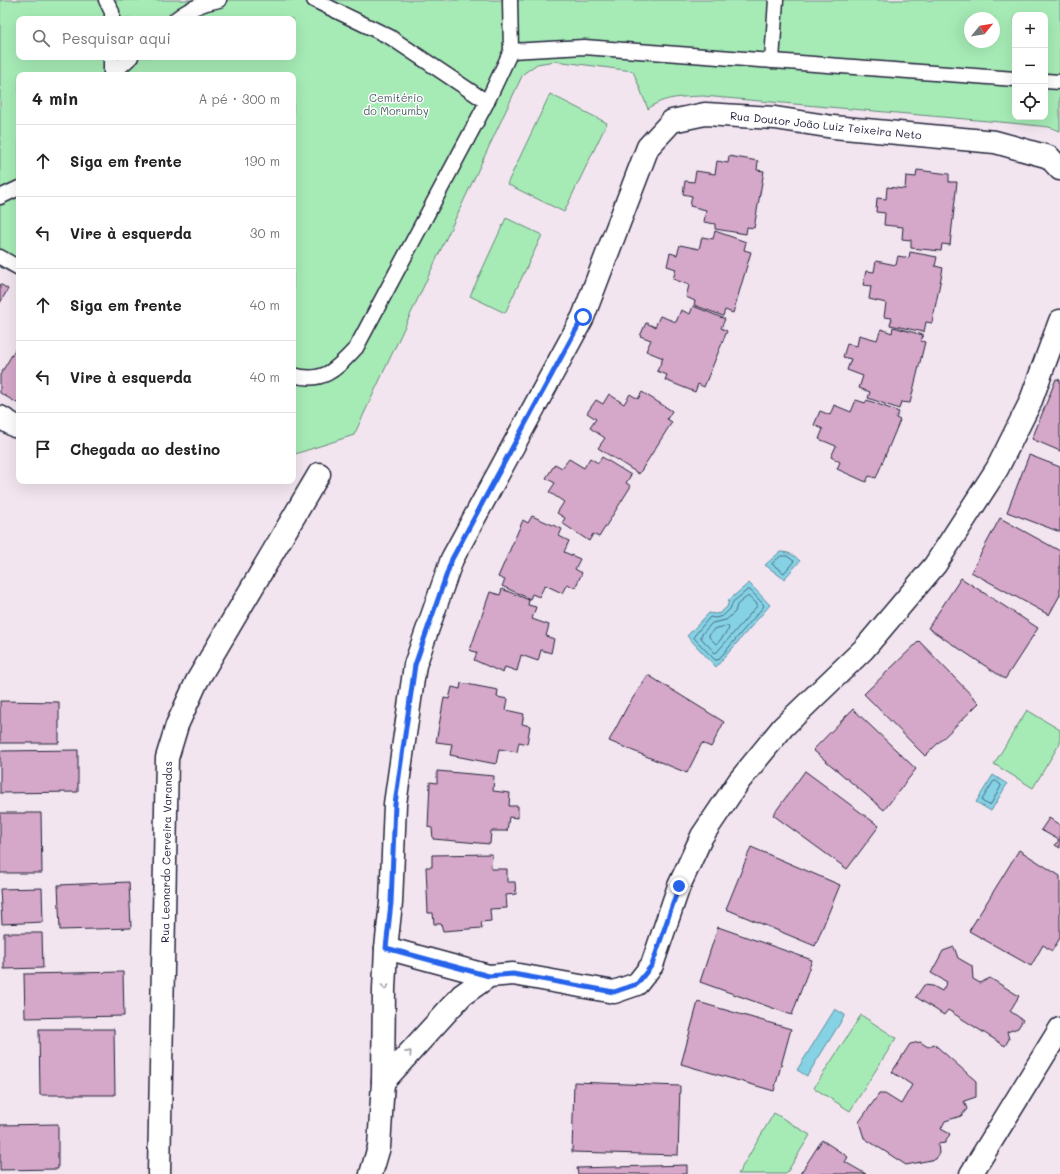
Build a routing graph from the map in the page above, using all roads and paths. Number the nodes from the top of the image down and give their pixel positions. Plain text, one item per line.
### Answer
1 (106, 0) edge
2 (218, 0) edge
3 (314, 0) edge
4 (510, 0) edge
5 (776, 0) edge
6 (112, 16) edge
7 (180, 16) edge
8 (511, 51) junction
9 (111, 60) edge
10 (128, 60) edge
11 (772, 61) junction
12 (111, 72) edge
13 (114, 72) edge
14 (1012, 79) edge
15 (1048, 81) edge
16 (1060, 82) edge
17 (487, 102) junction
18 (1060, 169) edge
19 (16, 190) edge
20 (0, 198) edge
21 (0, 257) edge
22 (16, 266) edge
23 (1060, 321) edge
24 (296, 376) edge
25 (0, 417) edge
26 (16, 426) edge
27 (319, 474) dead end
28 (386, 948) junction
29 (489, 976) junction
30 (1060, 1029) edge
31 (383, 1082) junction
32 (159, 1174) edge
33 (370, 1174) edge
34 (971, 1174) edge

1 - 6 lane
2 - 7 lane
3 - 17 lane
4 - 8 lane
5 - 11 lane
8 - 11 lane
8 - 17 lane
9 - 12 lane
10 - 13 lane
11 - 14 lane
15 - 16 lane
17 - 24 lane
18 - 28 street, Rua Doutor João Luiz Teixeira Neto
19 - 20 lane
21 - 22 lane
23 - 29 street
25 - 26 street
27 - 32 street, Rua Leonardo Cerveira Varandas
28 - 29 street
28 -> 31 street, Rua Doutor João Luiz Teixeira Neto
31 -> 29 street
30 - 34 street
31 - 33 street, Rua Doutor João Luiz Teixeira Neto

